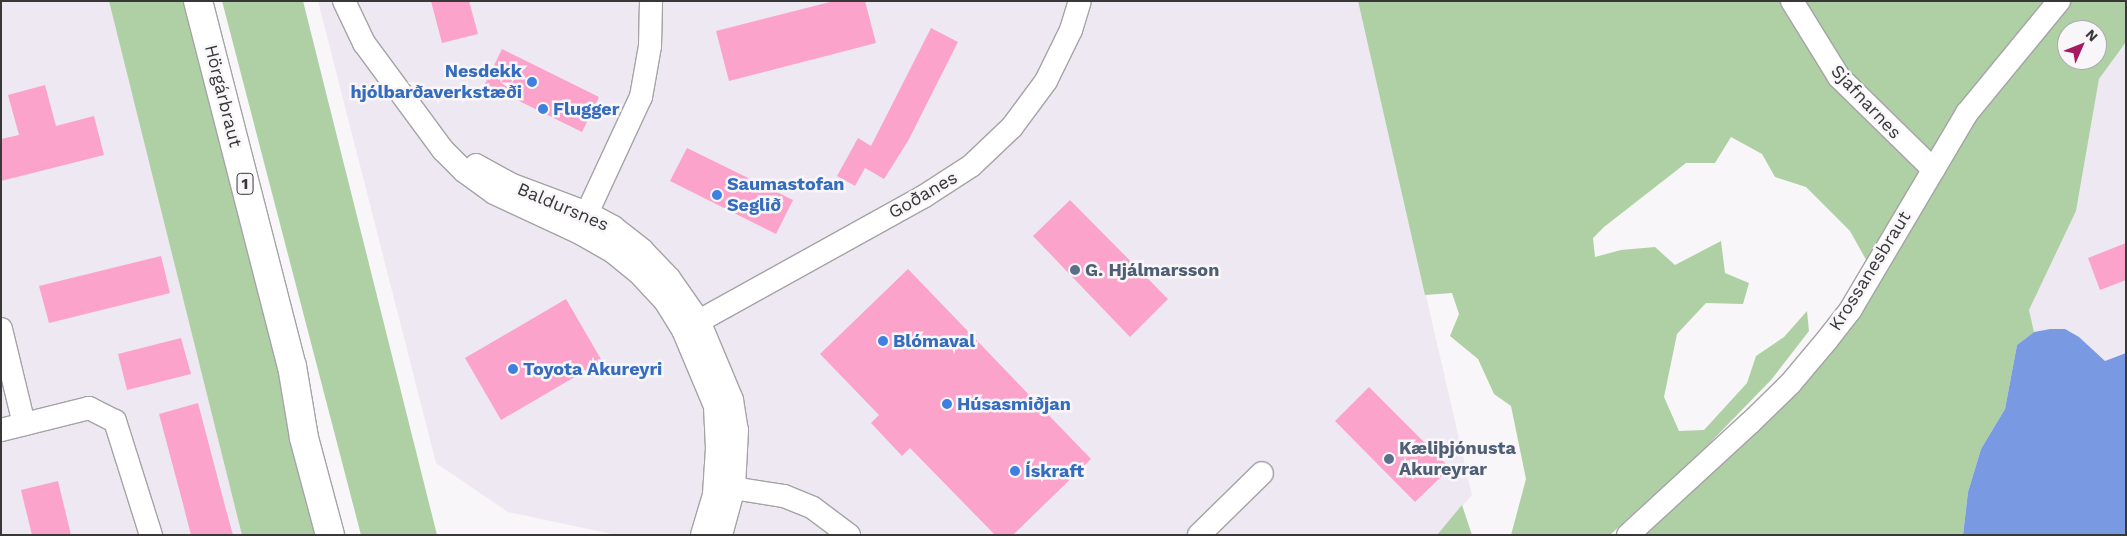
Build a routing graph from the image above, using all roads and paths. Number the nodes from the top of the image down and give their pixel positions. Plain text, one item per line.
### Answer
1 (198, 1) edge
2 (344, 1) edge
3 (651, 1) edge
4 (1080, 1) edge
5 (1792, 1) edge
6 (2059, 1) edge
7 (1933, 169) junction
8 (583, 222) junction
9 (699, 321) junction
10 (1, 329) edge
11 (292, 366) junction
12 (24, 424) junction
13 (1, 430) edge
14 (1262, 473) dead end
15 (721, 489) junction
16 (724, 530) edge
17 (151, 535) edge
18 (330, 535) edge
19 (350, 535) edge
20 (687, 535) edge
21 (702, 535) edge
22 (849, 535) edge
23 (1199, 535) edge
24 (1628, 535) edge

1 - 11 highway, Hörgárbraut / 1
2 - 8 street, Baldursnes
3 - 8 street
4 - 9 street, Goðanes
5 - 7 street, Sjafnarnes
6 - 7 street, Krossanesbraut
7 - 24 street, Krossanesbraut
8 - 9 street, Baldursnes
8 - 15 street, Baldursnes
9 - 15 street, Baldursnes
10 - 12 street
11 - 18 highway, Hörgárbraut / 1
11 - 19 highway, Hörgárbraut / 1
12 - 13 street
12 - 17 street
14 - 23 street
15 - 16 street, Baldursnes
15 - 20 street
15 - 21 street, Baldursnes
15 - 22 street

